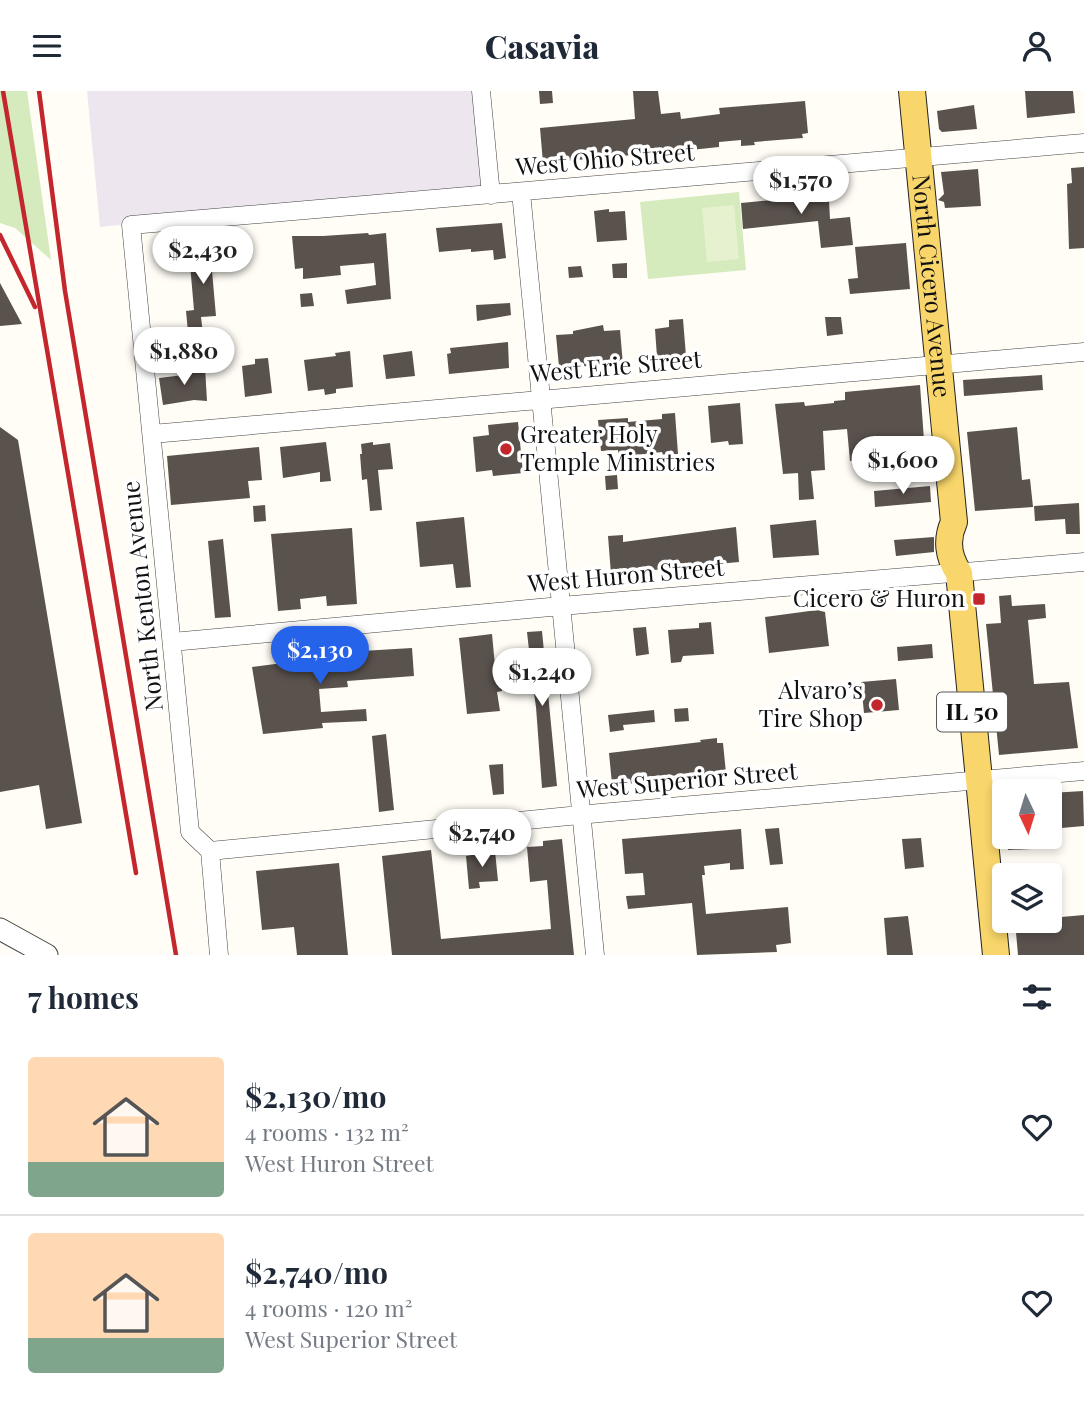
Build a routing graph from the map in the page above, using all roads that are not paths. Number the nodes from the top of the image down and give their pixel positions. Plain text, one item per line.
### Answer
1 (481, 91) edge
2 (912, 91) edge
3 (1084, 143) edge
4 (918, 156) junction
5 (521, 193) junction
6 (491, 195) junction
7 (131, 225) joint
8 (1084, 352) edge
9 (939, 364) junction
10 (541, 398) junction
11 (152, 434) junction
12 (1084, 562) edge
13 (959, 573) junction
14 (561, 606) junction
15 (172, 642) junction
16 (1084, 771) edge
17 (979, 780) junction
18 (582, 814) junction
19 (210, 852) junction
20 (0, 929) edge
21 (47, 955) edge
22 (219, 955) edge
23 (595, 955) edge
24 (996, 955) edge

1 - 6 street
2 - 4 main road, North Cicero Avenue / IL 50
3 - 4 street, West Ohio Street
4 - 5 street, West Ohio Street
4 - 9 main road, North Cicero Avenue / IL 50
5 - 6 street, West Ohio Street
5 - 10 street
6 - 7 street, West Ohio Street
7 - 11 street, North Kenton Avenue
8 - 9 street, West Erie Street
9 - 10 street, West Erie Street
9 - 13 main road, North Cicero Avenue / IL 50
10 - 11 street, West Erie Street
10 - 14 street
11 - 15 street, North Kenton Avenue
12 - 13 street, West Huron Street
13 - 14 street, West Huron Street
13 - 17 main road, North Cicero Avenue / IL 50
14 - 15 street, West Huron Street
14 - 18 street
15 - 19 street, North Kenton Avenue
16 - 17 street, West Superior Street
17 - 18 street, West Superior Street
17 - 24 main road, North Cicero Avenue / IL 50
18 - 19 street, West Superior Street
18 - 23 street
19 - 22 street
20 - 21 street

